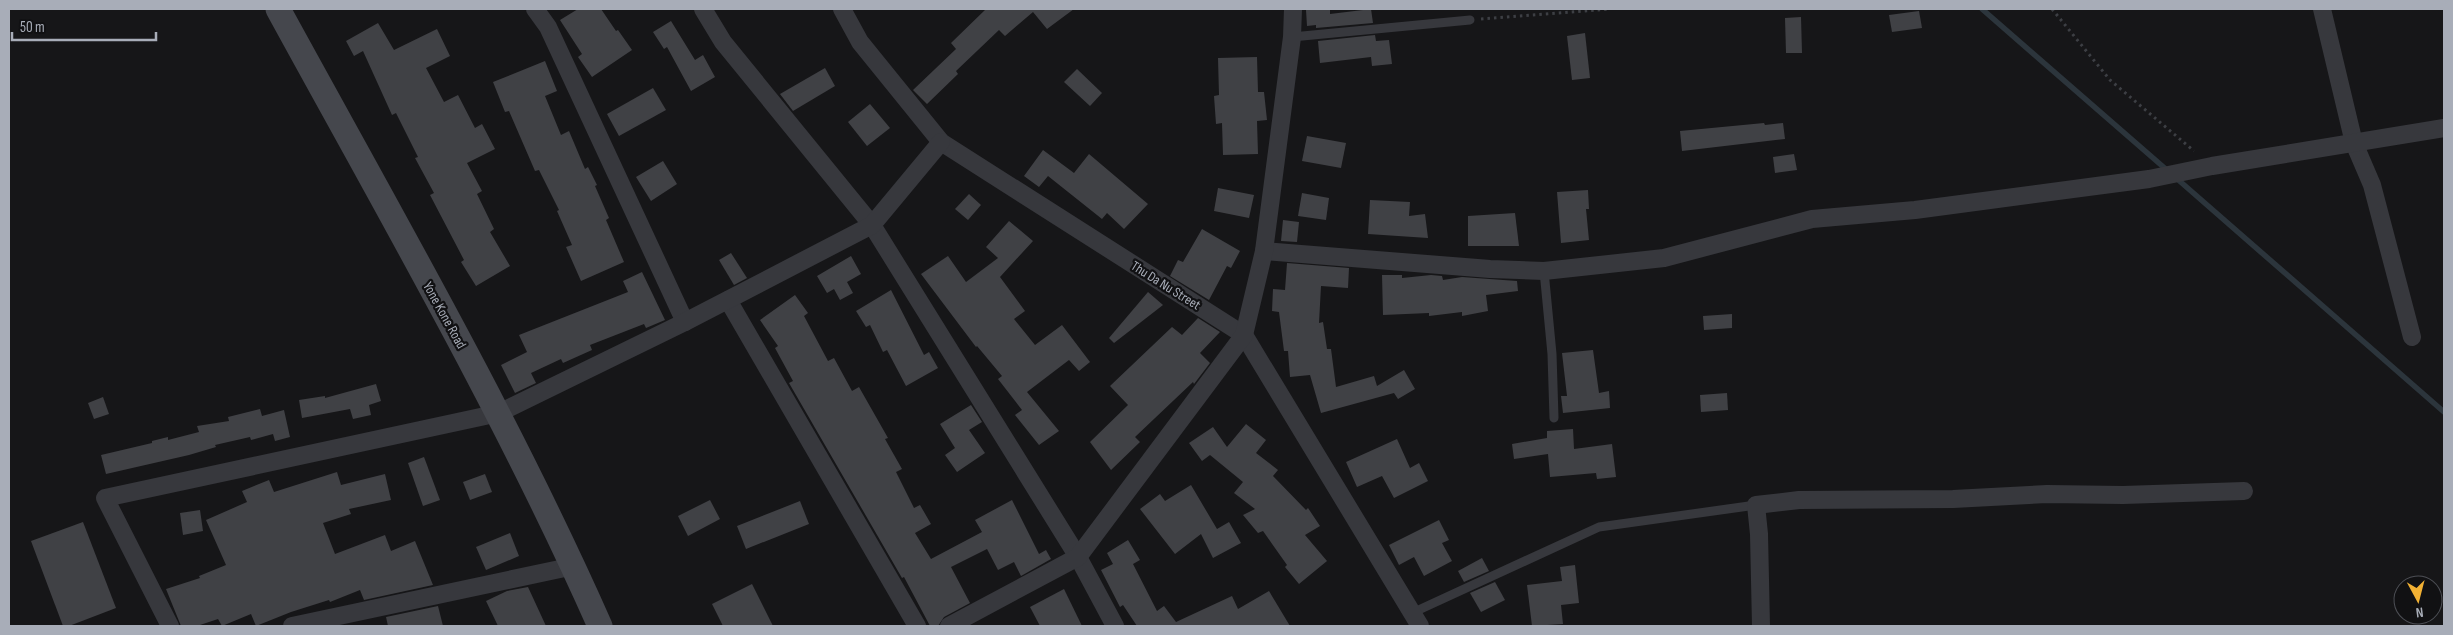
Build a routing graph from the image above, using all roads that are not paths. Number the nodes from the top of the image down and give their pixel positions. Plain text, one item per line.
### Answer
1 (278, 9) edge
2 (535, 9) edge
3 (703, 9) edge
4 (842, 9) edge
5 (1293, 9) edge
6 (2322, 9) edge
7 (1470, 20) road end
8 (1292, 37) junction
9 (2444, 128) edge
10 (941, 142) junction
11 (2354, 143) junction
12 (872, 224) junction
13 (1264, 251) junction
14 (1544, 271) junction
15 (728, 300) junction
16 (685, 322) junction
17 (1244, 335) junction
18 (2412, 337) dead end
19 (499, 413) junction
20 (1554, 418) dead end
21 (2244, 491) dead end
22 (1756, 505) junction
23 (1078, 557) junction
24 (574, 566) junction
25 (367, 619) edge
26 (1416, 620) edge
27 (170, 626) edge
28 (292, 626) edge
29 (600, 626) edge
30 (917, 626) edge
31 (949, 626) edge
32 (1115, 626) edge
33 (1761, 626) edge

1 - 19 street, Yone Kone Road
2 - 16 street
3 - 12 street
4 - 10 street, Thu Da Nu Street
5 - 8 street
6 - 11 street
7 - 8 lane
8 - 13 street
9 - 11 street
10 - 12 street
10 - 17 street, Thu Da Nu Street
11 - 14 street
11 - 18 street
12 - 15 street
12 - 23 street
13 - 14 street
13 - 17 street
14 - 20 lane
15 - 16 street
15 - 30 street
16 - 19 street
17 - 23 street
17 - 26 street, Thu Da Nu Street
19 - 24 street, Yone Kone Road
19 - 27 street
21 - 22 street
22 - 26 lane
22 - 33 street
23 - 31 street
23 - 32 street
24 - 25 street
24 - 29 street, Yone Kone Road
25 - 28 street

